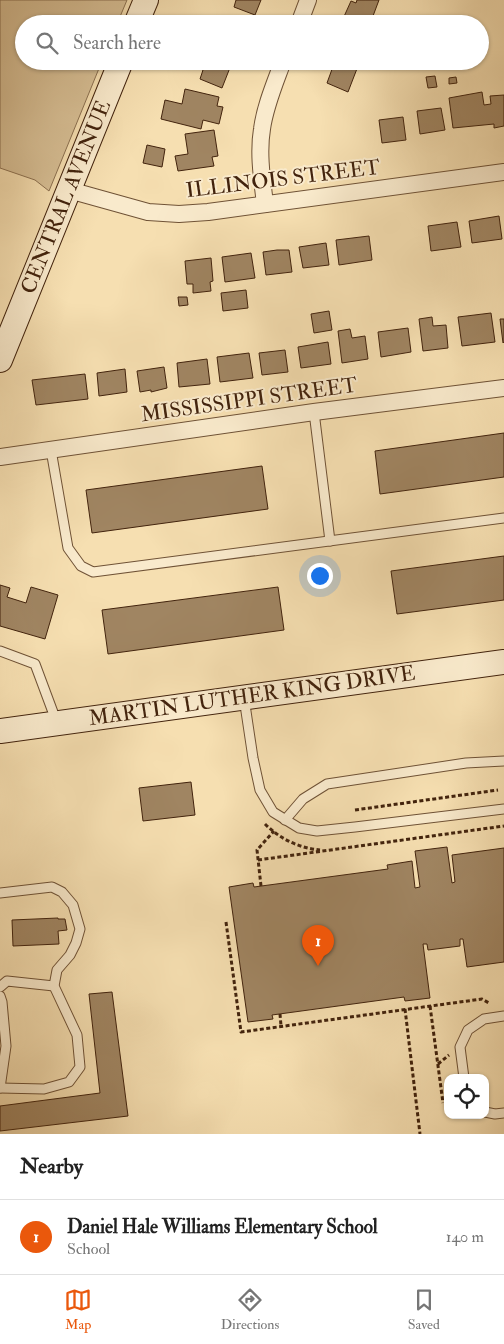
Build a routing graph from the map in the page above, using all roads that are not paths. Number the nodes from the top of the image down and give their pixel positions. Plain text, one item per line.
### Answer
1 (146, 0) edge
2 (308, 0) edge
3 (140, 15) edge
4 (302, 15) edge
5 (117, 70) edge
6 (281, 70) edge
7 (504, 172) edge
8 (69, 190) junction
9 (265, 204) junction
10 (0, 360) edge
11 (504, 388) edge
12 (314, 412) junction
13 (51, 450) junction
14 (0, 457) edge
15 (504, 518) edge
16 (330, 541) junction
17 (0, 651) edge
18 (504, 662) edge
19 (244, 698) junction
20 (57, 723) junction
21 (0, 731) edge
22 (504, 761) edge
23 (504, 809) edge
24 (285, 820) junction
25 (0, 893) edge
26 (54, 986) junction
27 (0, 987) edge
28 (0, 996) edge
29 (504, 1018) edge
30 (463, 1074) edge
31 (0, 1088) edge
32 (504, 1112) edge
33 (489, 1113) edge

1 - 3 main road
2 - 4 street
5 - 8 main road, CENTRAL AVENUE
6 - 9 street
7 - 9 street, ILLINOIS STREET
8 - 9 street, ILLINOIS STREET
8 - 10 main road, CENTRAL AVENUE
11 - 12 street, MISSISSIPPI STREET
12 - 13 street, MISSISSIPPI STREET
12 - 16 lane
13 - 14 street, MISSISSIPPI STREET
13 - 16 lane
15 - 16 lane
17 - 20 lane
18 - 19 main road, MARTIN LUTHER KING DRIVE
19 - 20 main road, MARTIN LUTHER KING DRIVE
19 - 24 lane
20 - 21 main road, MARTIN LUTHER KING DRIVE
22 - 24 lane
23 - 24 lane
25 - 26 lane
26 - 27 lane
26 - 31 lane
28 - 31 lane
29 - 30 lane
32 - 33 lane

